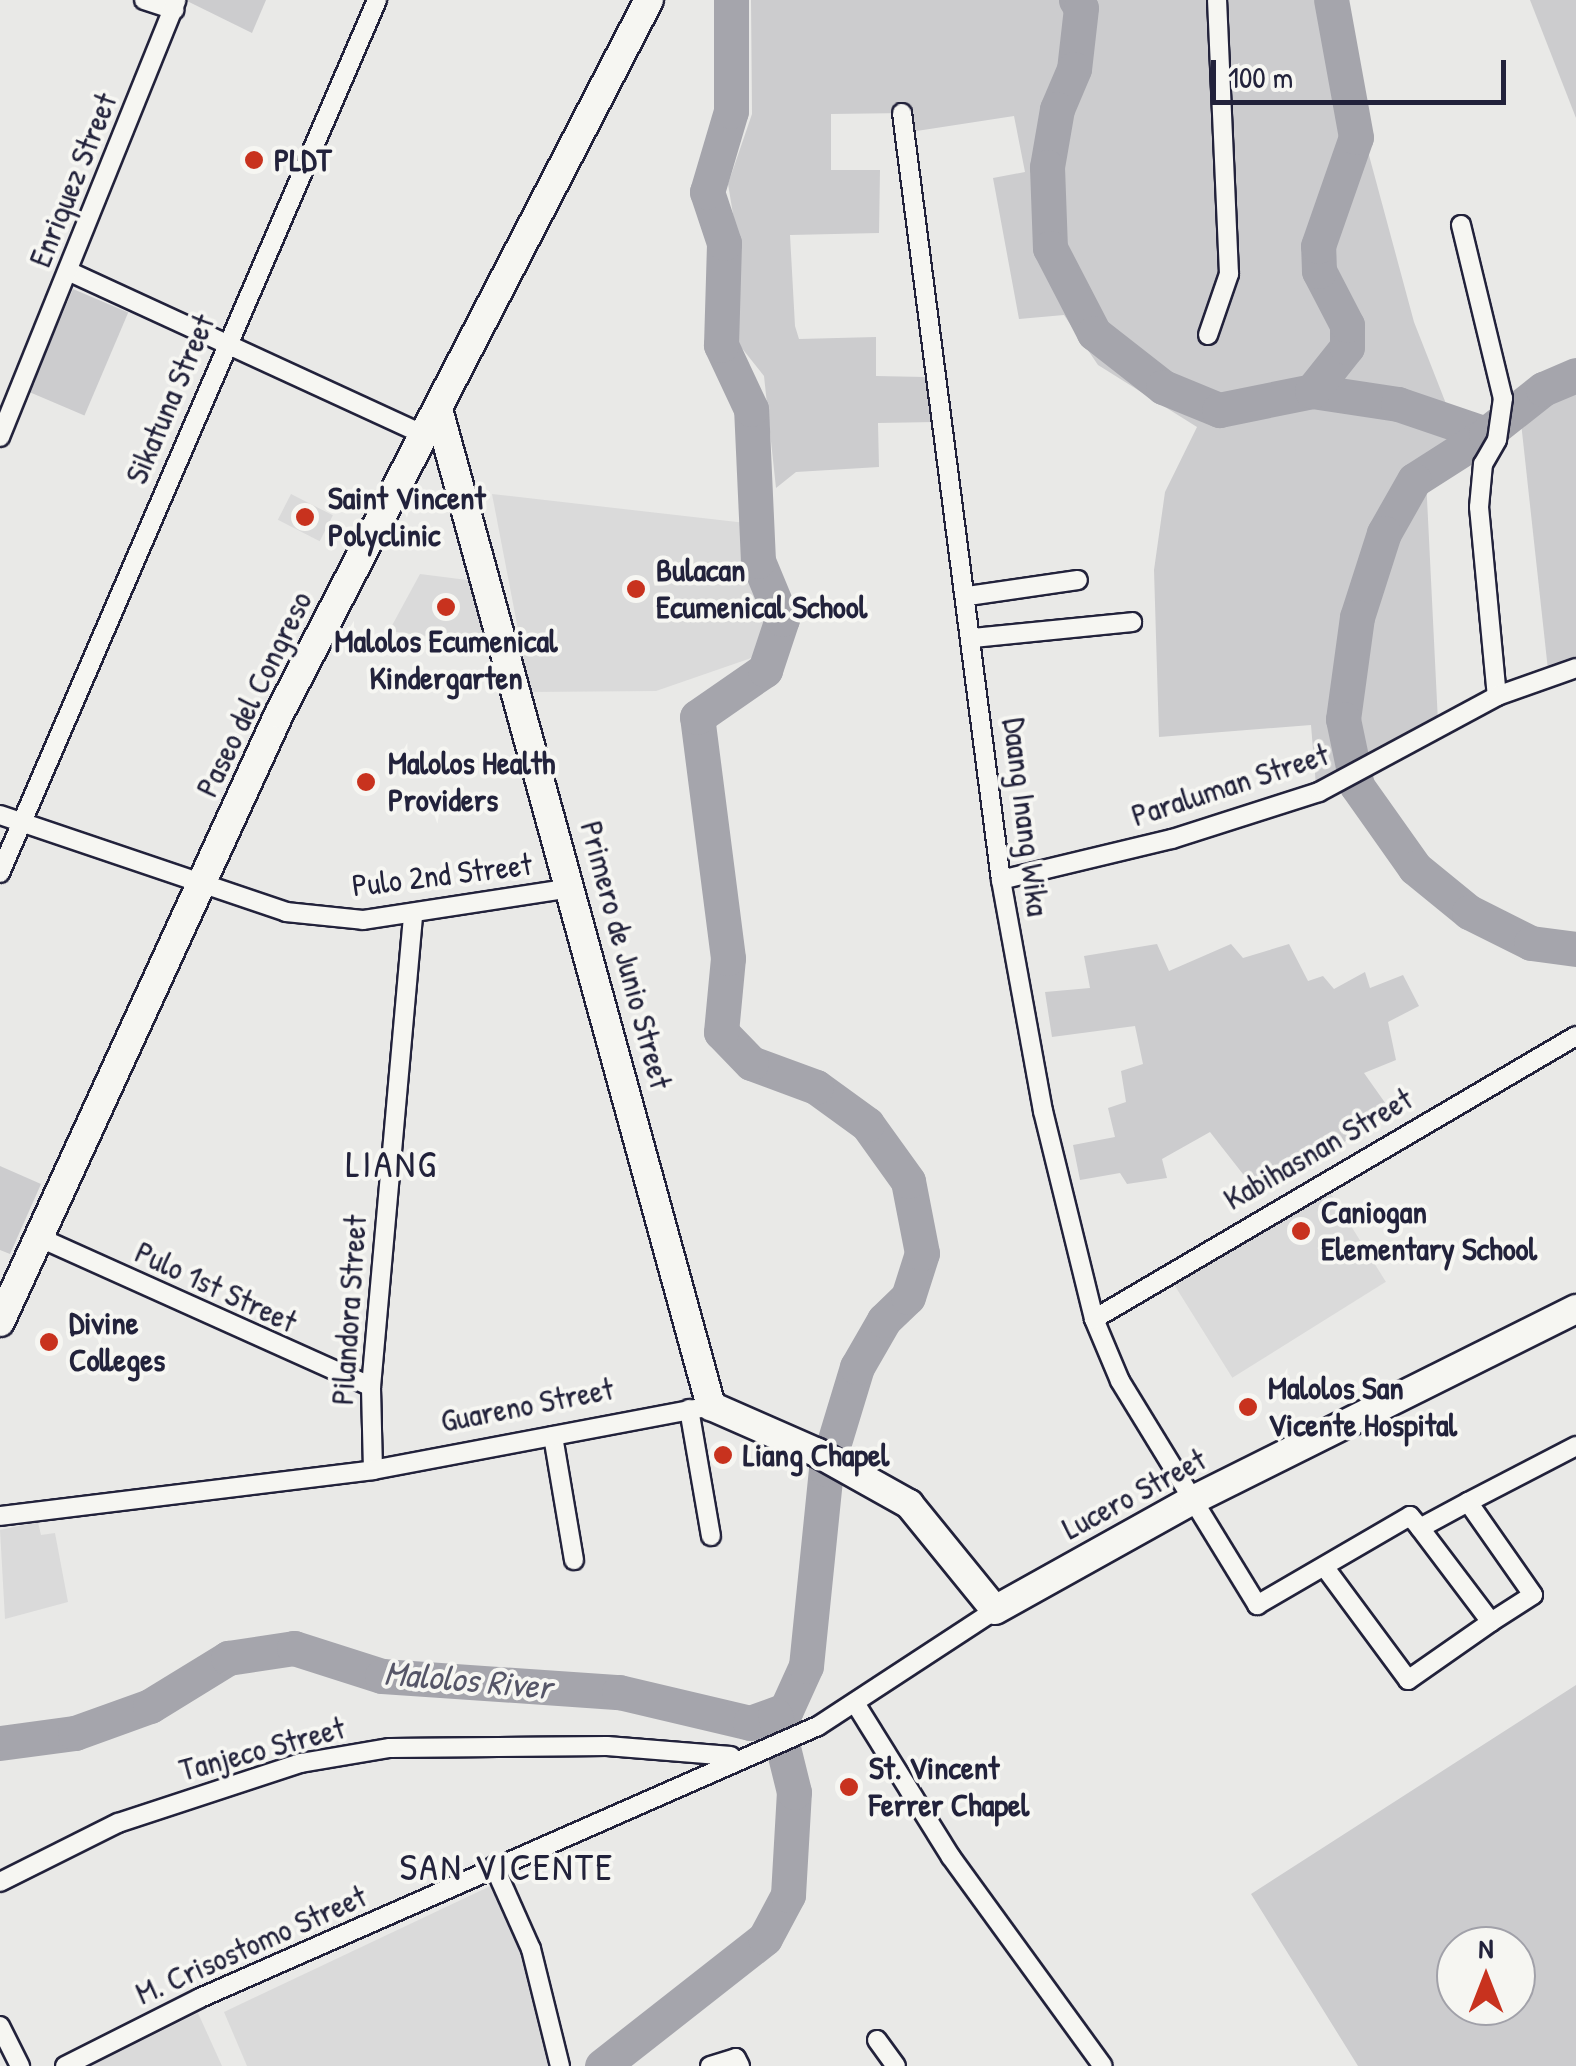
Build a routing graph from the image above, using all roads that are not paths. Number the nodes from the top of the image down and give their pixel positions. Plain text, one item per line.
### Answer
1 (144, 0) edge
2 (376, 0) edge
3 (649, 0) edge
4 (1217, 0) edge
5 (175, 5) edge
6 (902, 113) dead end
7 (1461, 226) dead end
8 (68, 272) junction
9 (1208, 335) dead end
10 (227, 342) junction
11 (438, 409) junction
12 (424, 436) junction
13 (0, 437) edge
14 (1078, 580) dead end
15 (968, 596) junction
16 (1132, 622) dead end
17 (974, 638) junction
18 (1576, 668) edge
19 (1496, 696) junction
20 (0, 815) edge
21 (20, 822) junction
22 (0, 873) edge
23 (1001, 880) junction
24 (202, 886) junction
25 (572, 888) junction
26 (413, 916) junction
27 (1576, 1036) edge
28 (38, 1236) junction
29 (1576, 1309) edge
30 (1094, 1320) junction
31 (0, 1322) edge
32 (371, 1387) junction
33 (700, 1408) junction
34 (553, 1436) junction
35 (1576, 1446) edge
36 (373, 1470) junction
37 (1193, 1500) junction
38 (1468, 1502) junction
39 (0, 1516) edge
40 (1420, 1528) junction
41 (711, 1536) dead end
42 (574, 1560) dead end
43 (1326, 1569) junction
44 (995, 1610) junction
45 (1490, 1622) junction
46 (854, 1703) junction
47 (736, 1756) junction
48 (494, 1866) junction
49 (0, 1882) edge
50 (0, 2026) edge
51 (876, 2040) dead end
52 (738, 2062) edge
53 (20, 2066) edge
54 (66, 2066) edge
55 (560, 2066) edge
56 (710, 2066) edge
57 (896, 2066) edge
58 (1103, 2066) edge

1 - 5 street
2 - 10 street, Sikatuna Street
3 - 11 street, Paseo del Congreso
4 - 9 street
5 - 8 street, Enriquez Street
6 - 15 street, Daang Inang Wika
7 - 19 street
8 - 10 street
8 - 13 street, Enriquez Street
10 - 12 street
10 - 21 street, Sikatuna Street
11 - 12 street, Paseo del Congreso
11 - 25 street, Primero de Junio Street
12 - 24 street, Paseo del Congreso
14 - 15 street
15 - 17 street, Daang Inang Wika
16 - 17 street
17 - 23 street, Daang Inang Wika
18 - 19 street, Paraluman Street
19 - 23 street, Paraluman Street
20 - 21 street, Pulo 2nd Street
21 - 22 street, Sikatuna Street
21 - 24 street, Pulo 2nd Street
23 - 30 street, Daang Inang Wika
24 - 26 street, Pulo 2nd Street
24 - 28 street, Paseo del Congreso
25 - 26 street, Pulo 2nd Street
25 - 33 street, Primero de Junio Street
26 - 32 street, Pilandora Street
27 - 30 street, Kabihasnan Street
28 - 31 street, Paseo del Congreso
28 - 32 street, Pulo 1st Street
29 - 37 street, Lucero Street
30 - 37 street, Daang Inang Wika
32 - 36 street, Pilandora Street
33 - 34 street, Guareno Street
33 - 41 street
33 - 44 street
34 - 36 street, Guareno Street
34 - 42 street
35 - 38 street
36 - 39 street, Guareno Street
37 - 43 street, Daang Inang Wika
37 - 44 street, Lucero Street
38 - 40 street
38 - 45 street
40 - 43 street
40 - 45 street
43 - 45 street
44 - 46 street, Lucero Street
46 - 47 street, Lucero Street
46 - 58 street
47 - 48 street, M. Crisostomo Street
47 - 49 street, Tanjeco Street
48 - 54 street, M. Crisostomo Street
48 - 55 street
50 - 53 street
51 - 57 street
52 - 56 street

